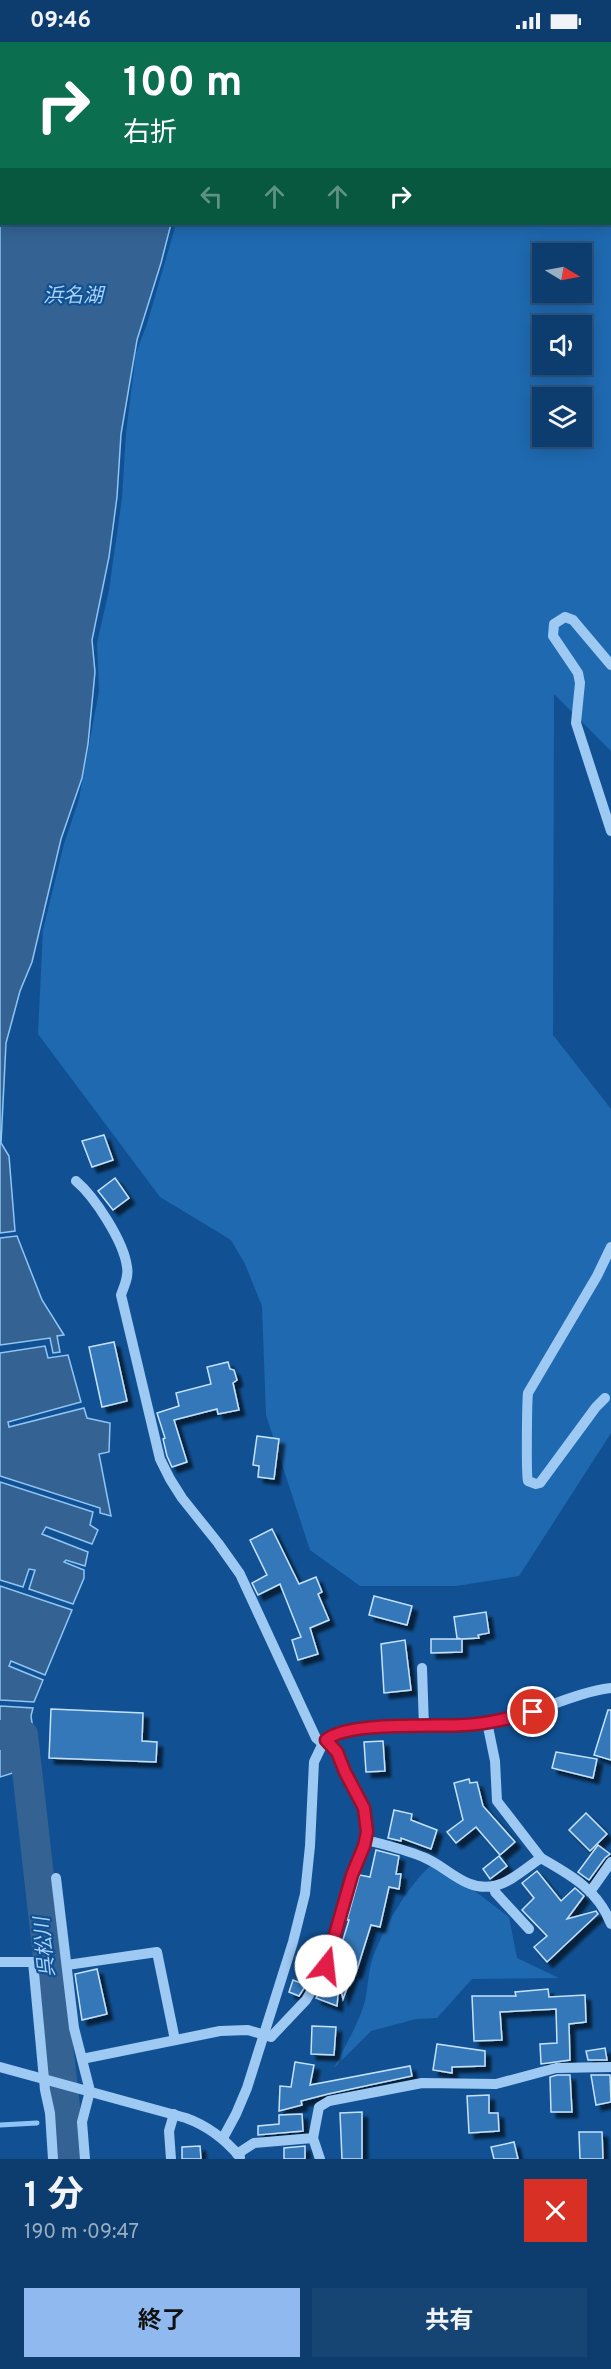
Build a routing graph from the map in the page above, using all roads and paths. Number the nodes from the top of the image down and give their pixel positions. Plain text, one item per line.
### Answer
1 (611, 665) edge
2 (611, 831) edge
3 (76, 1181) dead end
4 (611, 1247) edge
5 (605, 1398) dead end
6 (422, 1668) dead end
7 (611, 1688) edge
8 (486, 1722) junction
9 (424, 1727) junction
10 (325, 1742) junction
11 (366, 1840) junction
12 (541, 1858) junction
13 (611, 1862) edge
14 (56, 1878) dead end
15 (494, 1886) junction
16 (590, 1892) junction
17 (611, 1924) edge
18 (529, 1929) dead end
19 (0, 1962) edge
20 (66, 1965) junction
21 (263, 2035) junction
22 (175, 2040) junction
23 (82, 2059) junction
24 (0, 2067) edge
25 (611, 2067) edge
26 (46, 2079) junction
27 (86, 2090) junction
28 (174, 2114) junction
29 (313, 2138) junction
30 (223, 2139) junction
31 (239, 2156) edge
32 (53, 2159) edge
33 (85, 2159) edge
34 (171, 2159) edge
35 (320, 2159) edge

1 - 2 street
3 - 10 street
4 - 5 street
6 - 9 street
7 - 8 street
8 - 9 street
8 - 12 street
9 - 10 street
10 - 11 street
10 - 21 street
11 - 15 street
11 - 21 street
12 - 15 street
12 - 16 street
13 - 16 street
14 - 20 street
15 - 18 street
16 - 17 street
19 - 26 street
20 - 22 street
20 - 23 street
21 - 22 street
21 - 30 street
22 - 23 street
23 - 27 street
24 - 26 street
25 - 29 street
26 - 27 street
26 - 32 street
27 - 28 street
27 - 33 street
28 - 30 street
28 - 34 street
29 - 31 street
29 - 35 street
30 - 31 street

